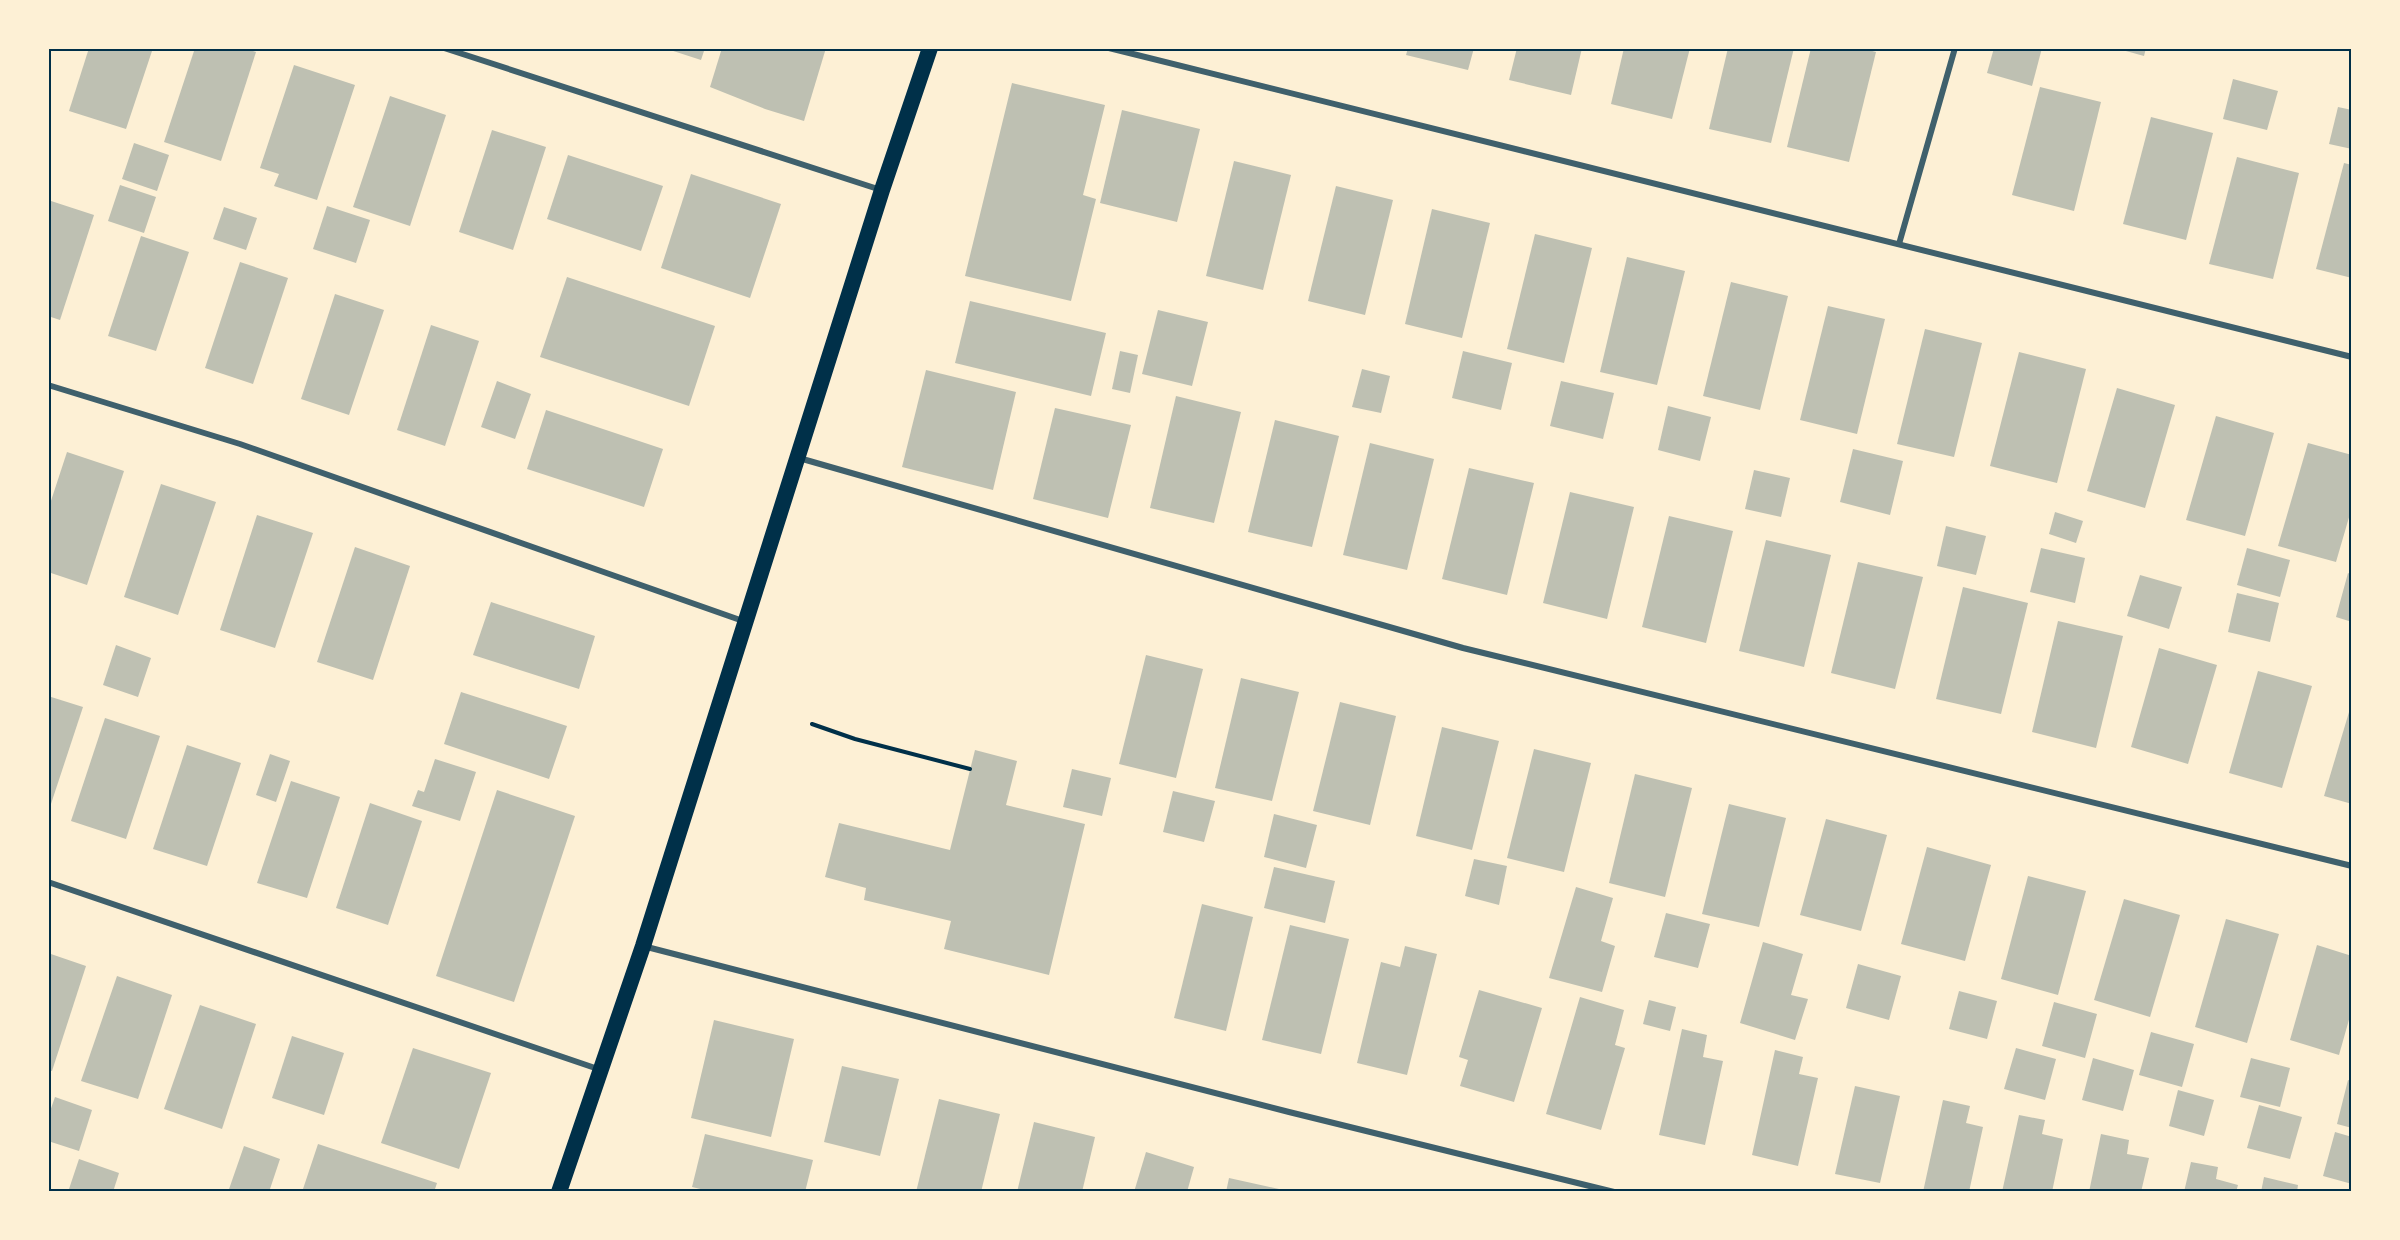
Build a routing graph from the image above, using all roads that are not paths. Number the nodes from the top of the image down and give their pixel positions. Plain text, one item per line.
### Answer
1 (444, 48) edge
2 (930, 48) edge
3 (1110, 48) edge
4 (1955, 48) edge
5 (882, 190) junction
6 (1899, 244) junction
7 (2352, 357) edge
8 (48, 385) edge
9 (798, 458) junction
10 (747, 622) junction
11 (2352, 866) edge
12 (48, 882) edge
13 (643, 946) junction
14 (601, 1070) junction
15 (559, 1192) edge
16 (1614, 1192) edge

1 - 5 street
2 - 5 highway
3 - 6 street
4 - 6 street
5 - 9 highway
6 - 7 street
8 - 10 street
9 - 10 highway
9 - 11 street
10 - 13 highway
12 - 14 street
13 - 14 highway
13 - 16 street
14 - 15 highway

